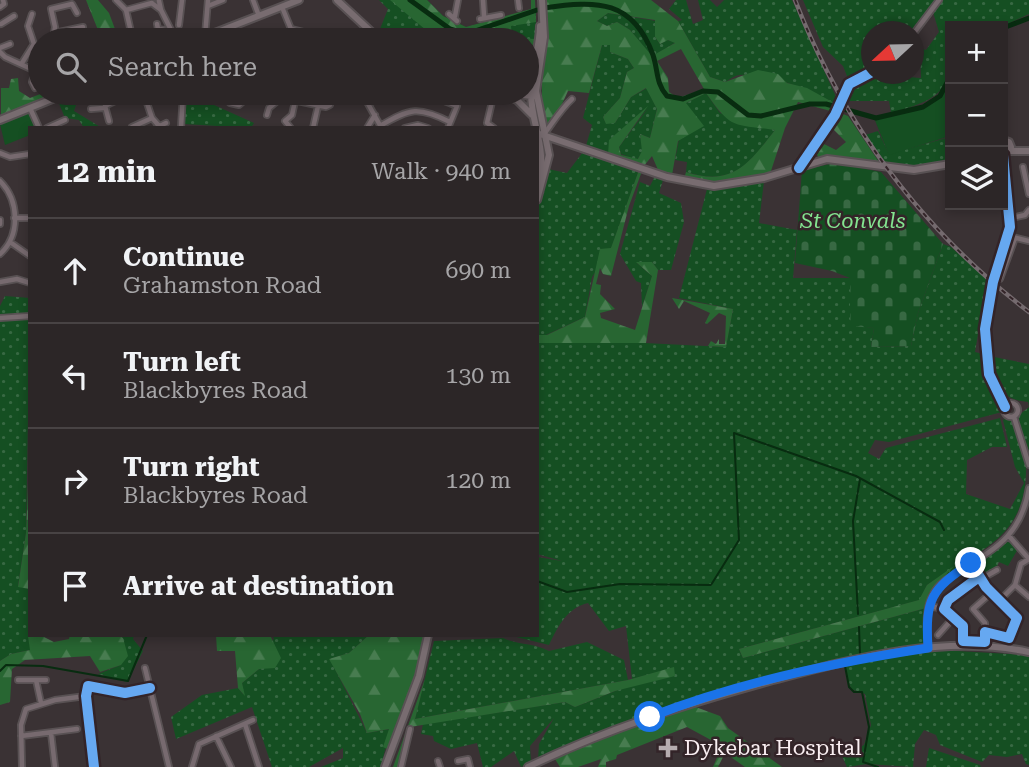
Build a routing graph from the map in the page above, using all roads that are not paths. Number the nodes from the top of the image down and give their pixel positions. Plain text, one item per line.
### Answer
1 (3, 0) edge
2 (116, 0) edge
3 (182, 0) edge
4 (223, 0) edge
5 (253, 0) edge
6 (299, 0) edge
7 (331, 0) edge
8 (337, 0) edge
9 (458, 0) edge
10 (483, 0) edge
11 (518, 0) edge
12 (540, 0) edge
13 (939, 0) edge
14 (73, 2) edge
15 (152, 2) edge
16 (208, 3) edge
17 (0, 7) edge
18 (282, 7) junction
19 (519, 8) dead end
20 (126, 10) junction
21 (77, 13) dead end
22 (32, 14) dead end
23 (501, 15) dead end
24 (14, 16) dead end
25 (259, 16) junction
26 (454, 17) dead end
27 (352, 19) junction
28 (177, 21) dead end
29 (923, 21) edge
30 (0, 26) edge
31 (84, 26) dead end
32 (28, 28) edge
33 (53, 28) edge
34 (75, 28) edge
35 (130, 28) edge
36 (170, 28) edge
37 (206, 28) edge
38 (228, 28) edge
39 (291, 28) edge
40 (361, 28) edge
41 (364, 28) edge
42 (10, 44) dead end
43 (539, 44) edge
44 (0, 50) edge
45 (28, 53) edge
46 (22, 62) junction
47 (28, 66) edge
48 (861, 78) edge
49 (572, 99) dead end
50 (36, 105) edge
51 (110, 105) edge
52 (148, 105) edge
53 (183, 105) edge
54 (272, 105) edge
55 (293, 105) joint
56 (330, 105) edge
57 (370, 105) edge
58 (455, 105) edge
59 (491, 105) edge
60 (523, 105) edge
61 (535, 105) edge
62 (318, 106) junction
63 (30, 108) junction
64 (91, 108) dead end
65 (103, 108) junction
66 (375, 115) junction
67 (268, 116) dead end
68 (152, 118) junction
69 (0, 120) edge
70 (538, 120) junction
71 (109, 121) dead end
72 (166, 123) dead end
73 (449, 125) edge
74 (38, 126) edge
75 (131, 126) edge
76 (158, 126) edge
77 (161, 126) edge
78 (182, 126) edge
79 (289, 126) edge
80 (313, 126) edge
81 (369, 126) edge
82 (380, 126) edge
83 (382, 126) edge
84 (491, 126) edge
85 (543, 136) junction
86 (1008, 142) edge
87 (1026, 150) edge
88 (0, 153) edge
89 (1008, 153) edge
90 (28, 154) edge
91 (945, 165) edge
92 (1023, 167) dead end
93 (799, 168) junction
94 (539, 177) edge
95 (0, 181) edge
96 (1008, 186) edge
97 (539, 193) edge
98 (1029, 194) edge
99 (1029, 210) edge
100 (15, 218) junction
101 (28, 218) edge
102 (1011, 218) junction
103 (1008, 236) junction
104 (1015, 238) junction
105 (1029, 241) edge
106 (10, 242) junction
107 (0, 254) edge
108 (28, 255) edge
109 (1002, 277) dead end
110 (0, 282) edge
111 (28, 282) edge
112 (28, 316) edge
113 (0, 318) edge
114 (1005, 407) junction
115 (1014, 416) junction
116 (1029, 465) edge
117 (1029, 488) edge
118 (1009, 536) junction
119 (1029, 559) edge
120 (971, 563) junction
121 (997, 570) dead end
122 (980, 578) junction
123 (1015, 585) junction
124 (991, 593) junction
125 (1029, 597) edge
126 (999, 601) junction
127 (934, 607) dead end
128 (944, 609) junction
129 (954, 617) junction
130 (985, 632) junction
131 (937, 636) dead end
132 (430, 637) edge
133 (928, 648) junction
134 (1029, 652) edge
135 (145, 668) dead end
136 (18, 680) dead end
137 (36, 680) junction
138 (46, 680) dead end
139 (150, 688) junction
140 (86, 696) junction
141 (41, 704) junction
142 (253, 720) dead end
143 (245, 724) junction
144 (76, 729) dead end
145 (410, 729) dead end
146 (51, 733) junction
147 (21, 736) junction
148 (216, 736) junction
149 (438, 761) dead end
150 (458, 761) dead end
151 (22, 767) edge
152 (55, 767) edge
153 (94, 767) edge
154 (169, 767) edge
155 (192, 767) edge
156 (231, 767) edge
157 (260, 767) edge
158 (388, 767) edge
159 (401, 767) edge
160 (440, 767) edge
161 (470, 767) edge
162 (528, 767) edge

1 - 17 street
2 - 20 street
3 - 28 street
4 - 16 street
5 - 25 street
6 - 18 main road
7 - 27 main road
8 - 27 main road
9 - 26 street
10 - 23 street
11 - 19 street
12 - 43 main road
13 - 29 street
14 - 21 street
14 - 33 street
15 - 20 street
15 - 36 street
16 - 37 street
18 - 25 main road
18 - 39 street
20 - 35 street
22 - 32 street
24 - 30 street
25 - 38 main road
27 - 40 main road
27 - 41 main road
31 - 34 street
42 - 44 street
44 - 46 street
45 - 46 street
46 - 47 street
48 - 93 street
49 - 85 street
50 - 63 main road
51 - 65 street
52 - 68 street
53 - 78 street
54 - 67 street
55 - 62 street
55 - 79 street
56 - 62 street
57 - 66 street
58 - 73 street
59 - 84 street
60 - 70 main road
61 - 70 main road
62 - 80 street
63 - 69 main road
63 - 74 street
64 - 65 street
65 - 71 street
66 - 81 street
66 - 82 street
68 - 75 street
68 - 76 street
70 - 85 main road
72 - 77 street
73 - 83 street
85 - 93 main road
85 - 94 main road
85 - 97 main road
86 - 87 main road
87 - 89 main road
88 - 90 street
91 - 93 main road
92 - 98 street
95 - 100 street
96 - 102 street
99 - 102 street
100 - 101 street
100 - 106 street
102 - 103 street
103 - 104 street
103 - 114 street
104 - 105 street
104 - 109 street
106 - 107 street
106 - 108 street
110 - 111 street
112 - 113 street
114 - 115 street
114 - 115 street
115 - 116 street
117 - 118 street
118 - 119 street
118 - 120 street
119 - 123 street
120 - 122 street
120 - 133 street
121 - 122 street
122 - 124 street
122 - 128 street
123 - 125 street
123 - 126 street
124 - 126 street
124 - 130 street
126 - 130 street
127 - 128 street
128 - 129 street
129 - 130 street
129 - 131 street
132 - 158 main road
133 - 134 main road
133 - 162 main road
135 - 139 street
136 - 137 street
137 - 138 street
137 - 141 street
139 - 140 street
139 - 154 street
140 - 141 street
140 - 153 street
141 - 147 street
142 - 143 street
143 - 148 street
143 - 157 street
144 - 146 street
145 - 159 street
146 - 147 street
146 - 152 street
147 - 151 street
148 - 155 street
148 - 156 street
149 - 160 street
150 - 161 street

